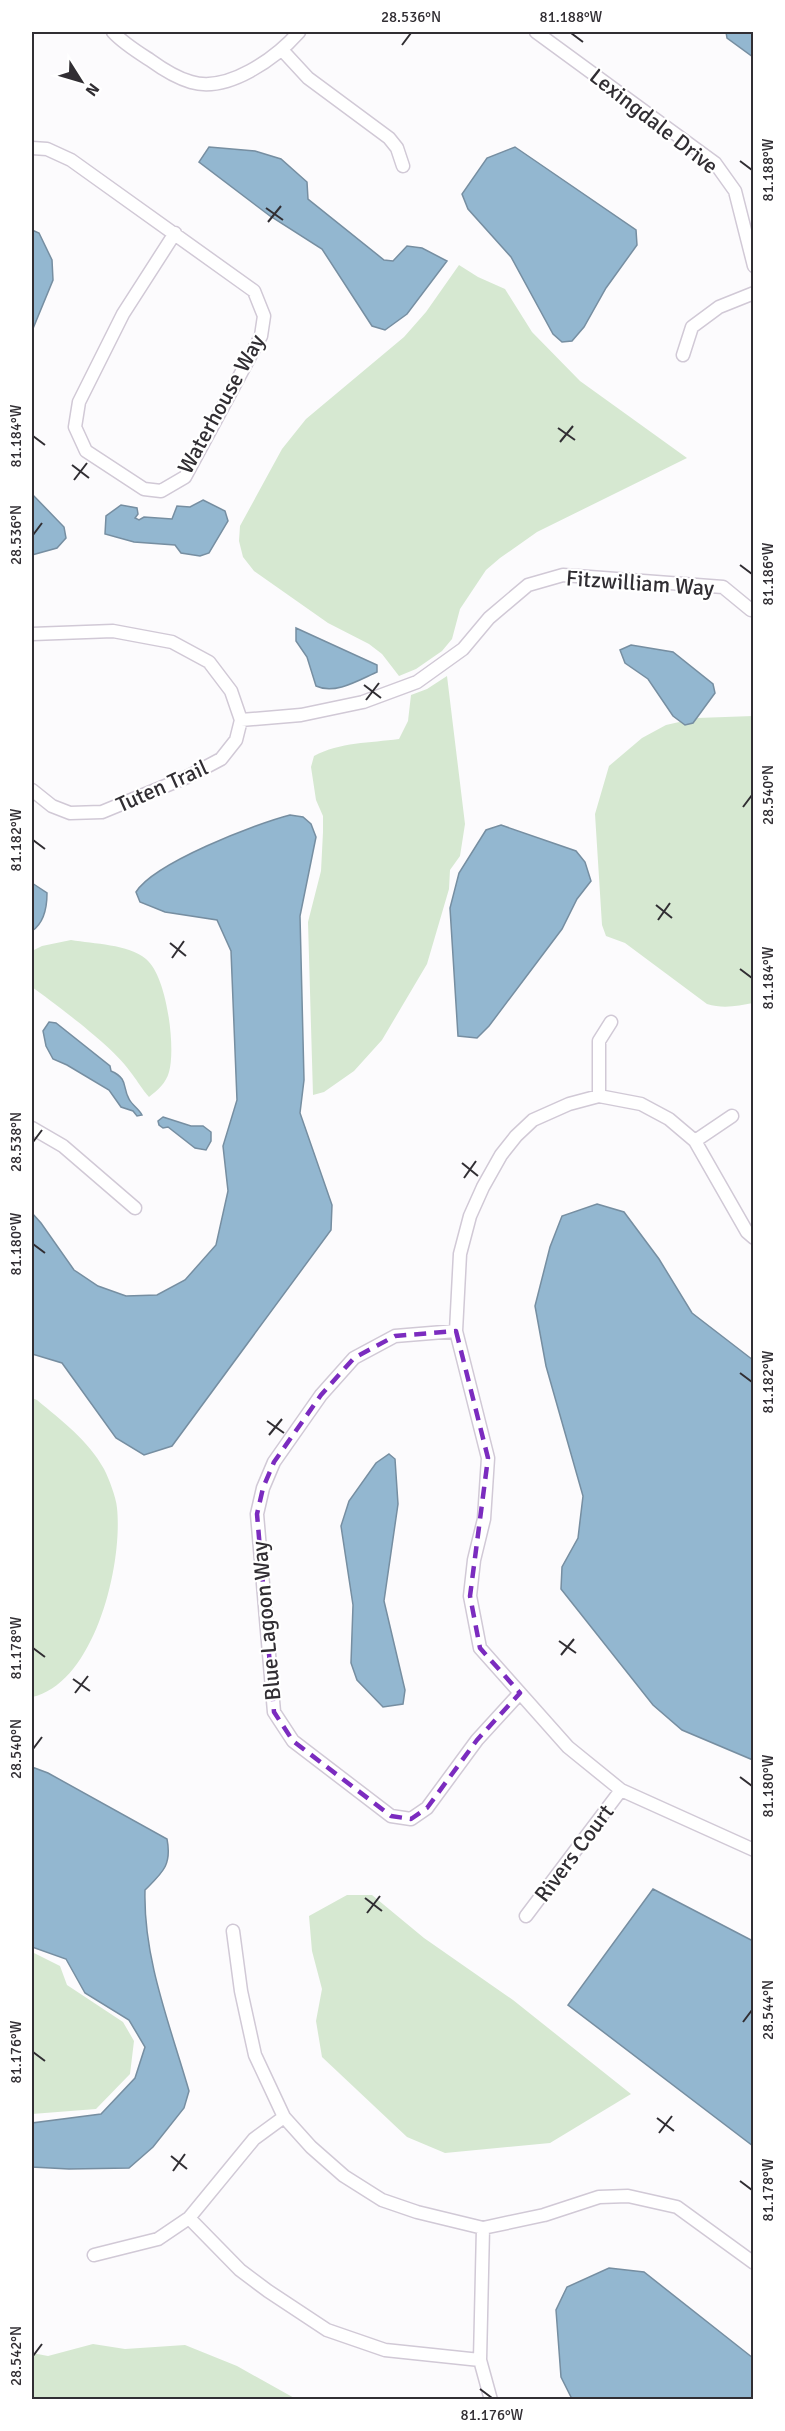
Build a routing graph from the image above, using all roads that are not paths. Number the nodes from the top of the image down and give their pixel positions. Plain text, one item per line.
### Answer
1 (113, 32) edge
2 (300, 32) edge
3 (536, 32) edge
4 (283, 51) junction
5 (32, 148) edge
6 (403, 166) dead end
7 (175, 233) junction
8 (753, 266) edge
9 (753, 293) edge
10 (683, 355) dead end
11 (751, 610) dead end
12 (32, 634) edge
13 (241, 720) junction
14 (32, 790) edge
15 (611, 1022) dead end
16 (599, 1096) junction
17 (732, 1116) dead end
18 (32, 1128) edge
19 (695, 1141) junction
20 (135, 1208) dead end
21 (753, 1238) edge
22 (456, 1331) junction
23 (520, 1693) junction
24 (621, 1790) junction
25 (753, 1850) edge
26 (526, 1916) dead end
27 (233, 1931) dead end
28 (284, 2117) junction
29 (189, 2218) junction
30 (483, 2228) junction
31 (94, 2255) dead end
32 (753, 2263) edge
33 (480, 2360) junction
34 (491, 2400) edge

1 - 4 street
2 - 4 street
3 - 8 street, Lexingdale Drive
4 - 6 street
5 - 7 street, Waterhouse Way
7 - 7 street, Waterhouse Way
9 - 10 street
11 - 13 street, Fitzwilliam Way
12 - 13 street
13 - 14 street, Tuten Trail
15 - 16 street
16 - 19 street
16 - 22 street
17 - 19 street
18 - 20 street
19 - 21 street
22 - 23 street
22 - 23 street, Blue Lagoon Way
23 - 24 street
24 - 25 street
24 - 26 street, Rivers Court
27 - 28 street
28 - 29 street
28 - 30 street
29 - 31 street
29 - 33 street
30 - 32 street
30 - 33 street
33 - 34 street

